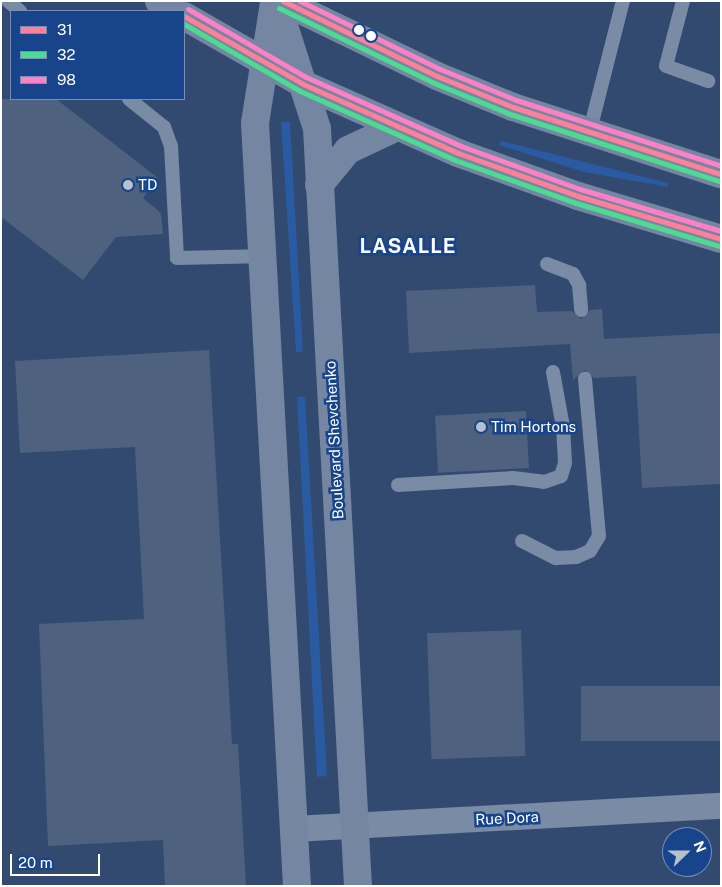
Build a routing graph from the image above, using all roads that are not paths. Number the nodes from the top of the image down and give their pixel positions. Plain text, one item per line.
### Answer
1 (8, 1) edge
2 (158, 1) edge
3 (275, 1) edge
4 (282, 1) edge
5 (623, 1) edge
6 (683, 1) edge
7 (19, 10) edge
8 (174, 10) edge
9 (185, 17) edge
10 (264, 63) junction
11 (708, 81) dead end
12 (303, 84) junction
13 (130, 100) edge
14 (397, 127) junction
15 (589, 134) junction
16 (721, 174) edge
17 (320, 185) junction
18 (721, 239) edge
19 (262, 256) junction
20 (547, 264) dead end
21 (581, 310) dead end
22 (553, 372) dead end
23 (585, 379) dead end
24 (398, 485) dead end
25 (522, 541) dead end
26 (721, 806) edge
27 (355, 826) junction
28 (294, 829) junction
29 (297, 886) edge
30 (358, 886) edge

1 - 7 lane
2 - 8 street
3 - 10 street, Boulevard Shevchenko
3 - 12 street, Boulevard Shevchenko
4 - 15 street
5 - 15 lane
6 - 11 lane
9 - 10 street
10 - 12 street
10 - 19 street, Boulevard Shevchenko
12 - 14 street
12 - 17 street, Boulevard Shevchenko
13 - 19 lane
14 - 17 street
14 - 18 street
15 - 16 street
17 - 27 street, Boulevard Shevchenko
19 - 28 street, Boulevard Shevchenko
20 - 21 lane
22 - 24 lane
23 - 25 lane
26 - 27 street, Rue Dora
27 - 28 street, Rue Dora
27 - 30 street, Boulevard Shevchenko
28 - 29 street, Boulevard Shevchenko

